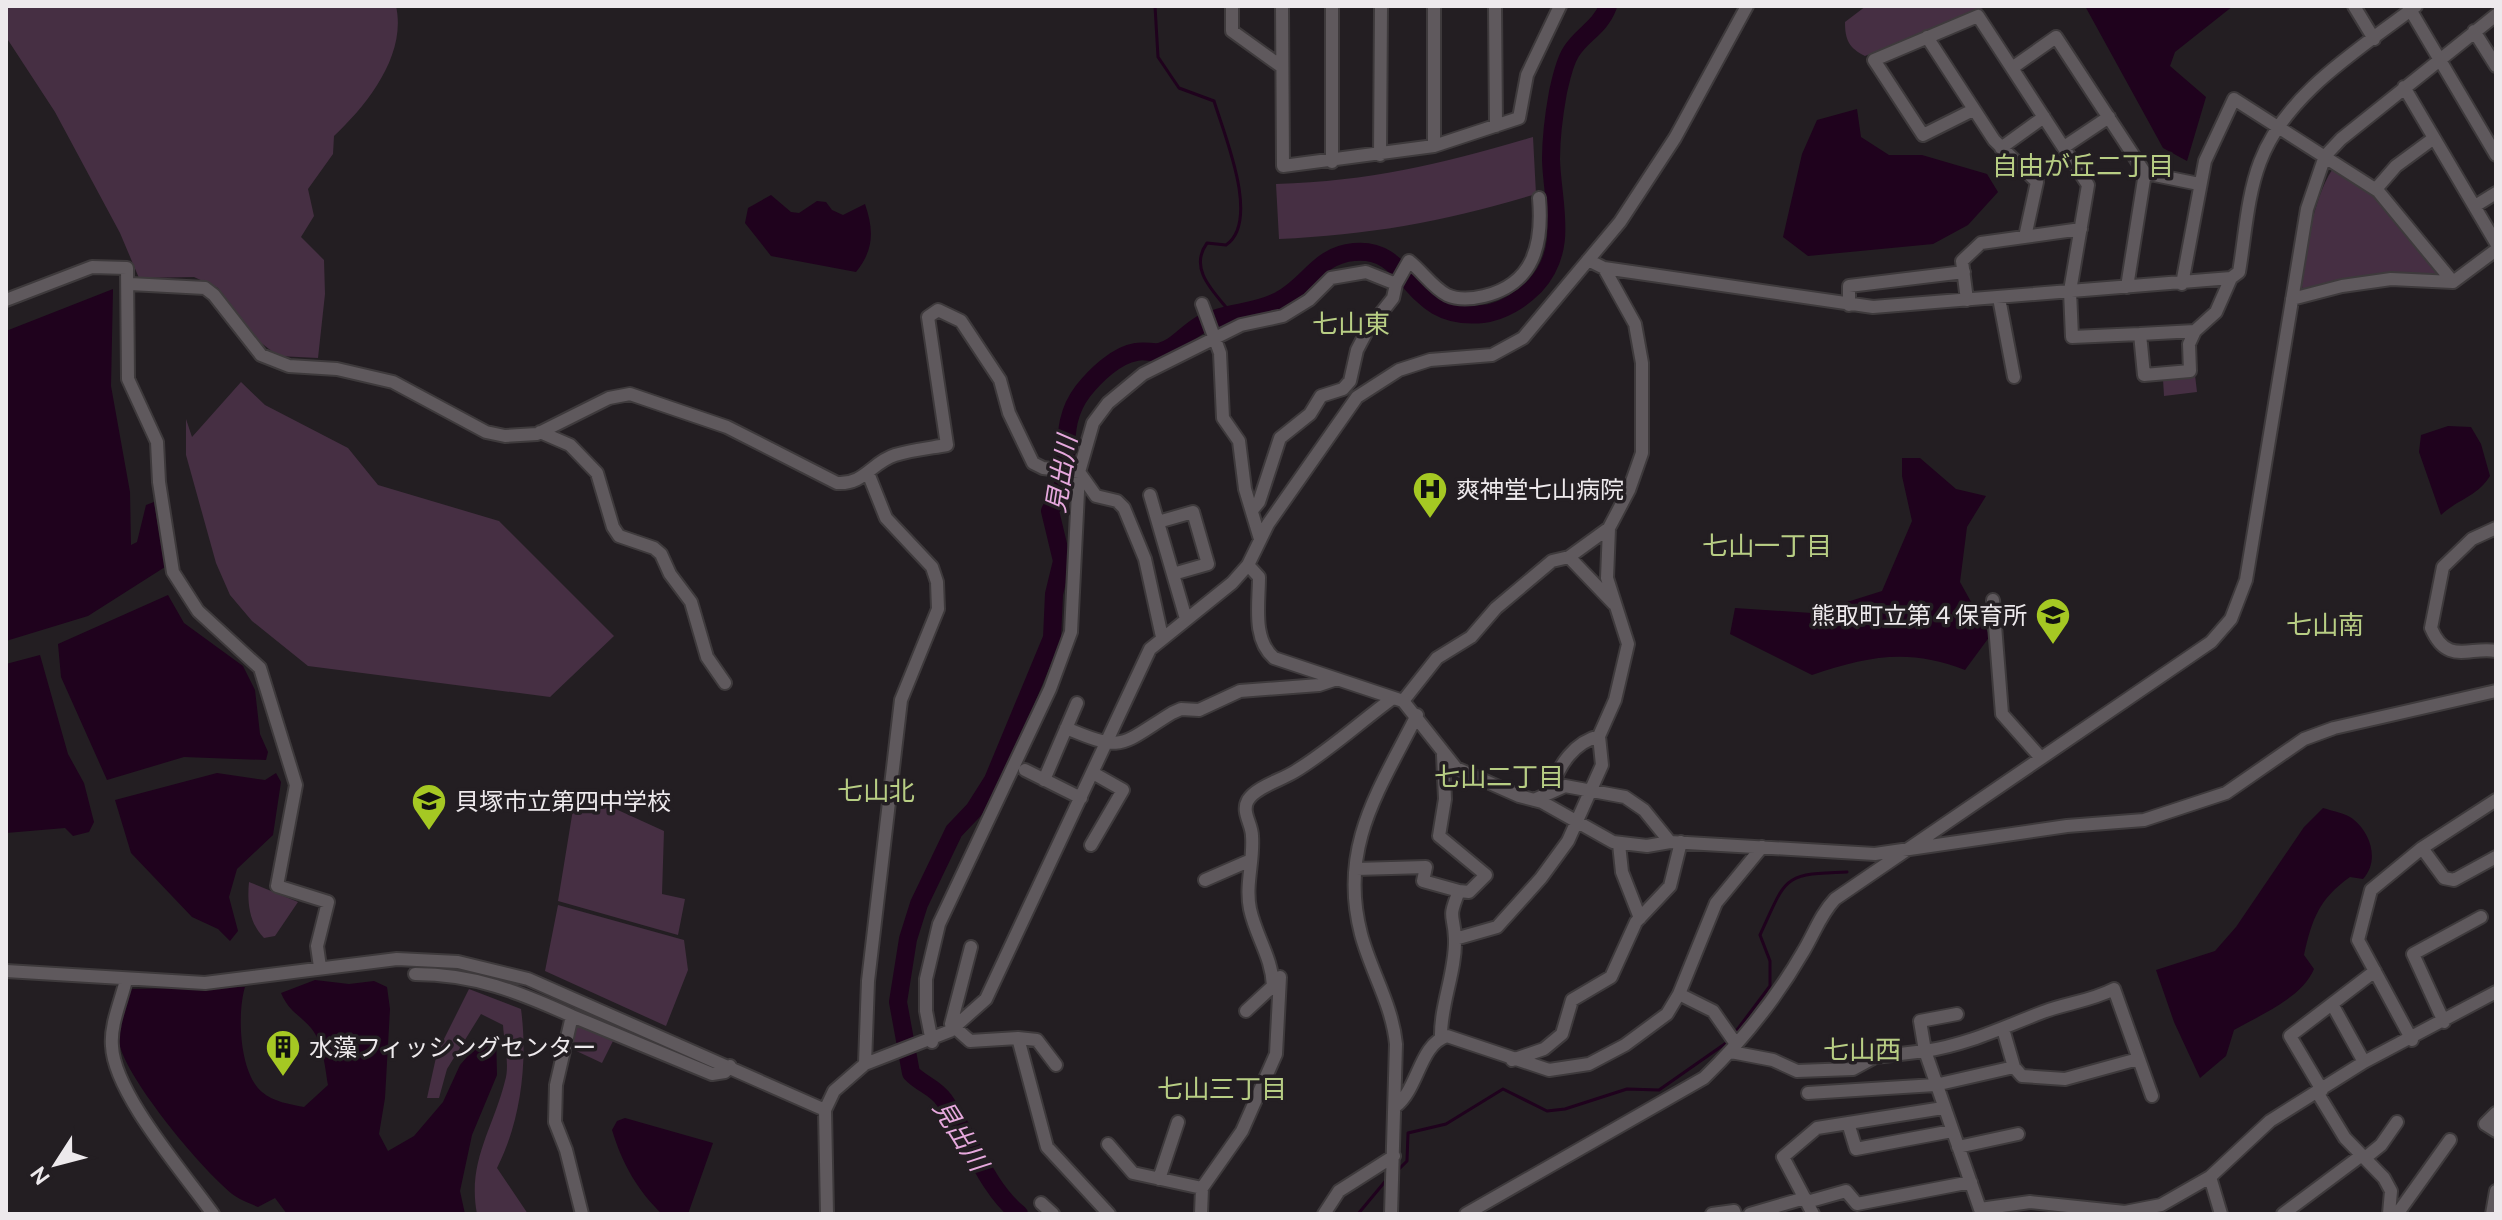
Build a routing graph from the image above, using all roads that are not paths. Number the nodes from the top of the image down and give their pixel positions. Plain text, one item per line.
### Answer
1 (1232, 6) edge
2 (1282, 6) edge
3 (1332, 6) edge
4 (1381, 6) edge
5 (1434, 6) edge
6 (1495, 6) edge
7 (1560, 6) edge
8 (1747, 6) edge
9 (2354, 6) edge
10 (2412, 7) edge
11 (2496, 15) edge
12 (2474, 31) junction
13 (1927, 37) junction
14 (2374, 39) junction
15 (2440, 59) junction
16 (2496, 66) edge
17 (1282, 67) junction
18 (2012, 68) junction
19 (2404, 87) junction
20 (1973, 110) junction
21 (2044, 117) junction
22 (2109, 117) junction
23 (1496, 126) junction
24 (2278, 127) junction
25 (2434, 138) junction
26 (1434, 146) junction
27 (2064, 147) junction
28 (2001, 148) junction
29 (1380, 155) junction
30 (2496, 155) edge
31 (2325, 156) junction
32 (1332, 162) junction
33 (2145, 173) junction
34 (2199, 184) junction
35 (2376, 189) junction
36 (2496, 193) edge
37 (1539, 198) dead end
38 (2475, 206) junction
39 (2081, 229) junction
40 (2025, 237) junction
41 (2496, 243) edge
42 (2496, 250) edge
43 (1588, 260) junction
44 (1604, 268) junction
45 (1964, 272) junction
46 (2231, 278) junction
47 (2453, 282) junction
48 (130, 284) junction
49 (1396, 284) junction
50 (2182, 284) junction
51 (2127, 287) junction
52 (2070, 291) junction
53 (1999, 298) junction
54 (2292, 299) junction
55 (6, 300) edge
56 (1967, 300) junction
57 (1202, 304) dead end
58 (1849, 305) junction
59 (2195, 331) junction
60 (2140, 334) junction
61 (1216, 338) junction
62 (2014, 377) dead end
63 (1346, 386) junction
64 (1357, 397) junction
65 (540, 432) junction
66 (1079, 472) junction
67 (868, 473) junction
68 (1150, 495) dead end
69 (1254, 508) junction
70 (1158, 522) junction
71 (1609, 528) junction
72 (2496, 528) edge
73 (1260, 539) junction
74 (1569, 557) junction
75 (1248, 565) junction
76 (1173, 574) junction
77 (1993, 600) dead end
78 (1614, 604) junction
79 (1186, 619) junction
80 (1162, 637) junction
81 (2496, 651) edge
82 (1337, 679) junction
83 (725, 683) dead end
84 (2496, 691) edge
85 (1398, 699) junction
86 (1077, 703) dead end
87 (1417, 715) junction
88 (1066, 728) junction
89 (1599, 736) junction
90 (1106, 745) junction
91 (1443, 755) junction
92 (2041, 758) junction
93 (1025, 770) dead end
94 (1093, 773) junction
95 (1044, 780) junction
96 (1552, 789) junction
97 (1590, 793) junction
98 (1081, 798) junction
99 (1534, 800) junction
100 (2496, 800) edge
101 (1578, 822) junction
102 (1676, 842) junction
103 (1619, 844) junction
104 (1091, 845) dead end
105 (1762, 847) junction
106 (2422, 848) junction
107 (1911, 849) junction
108 (2496, 857) edge
109 (1251, 860) junction
110 (1356, 869) junction
111 (1205, 880) dead end
112 (1459, 891) junction
113 (2481, 917) dead end
114 (1640, 918) junction
115 (1455, 939) junction
116 (971, 947) dead end
117 (1272, 965) junction
118 (320, 967) junction
119 (460, 969) junction
120 (6, 971) edge
121 (2375, 971) junction
122 (415, 974) dead end
123 (126, 980) junction
124 (2496, 992) edge
125 (1679, 994) junction
126 (2332, 1004) junction
127 (1246, 1011) dead end
128 (1957, 1014) dead end
129 (572, 1016) junction
130 (2444, 1022) junction
131 (954, 1029) junction
132 (2003, 1029) junction
133 (1018, 1038) junction
134 (1441, 1038) junction
135 (2412, 1040) junction
136 (932, 1042) junction
137 (1734, 1048) junction
138 (1925, 1051) junction
139 (2138, 1059) junction
140 (1512, 1060) junction
141 (2364, 1062) junction
142 (865, 1064) junction
143 (1056, 1065) dead end
144 (730, 1066) junction
145 (2014, 1067) junction
146 (1935, 1085) junction
147 (2320, 1091) junction
148 (1808, 1093) dead end
149 (2152, 1096) dead end
150 (1396, 1106) junction
151 (1943, 1108) junction
152 (825, 1110) junction
153 (2496, 1113) edge
154 (1178, 1122) dead end
155 (2397, 1122) dead end
156 (1848, 1123) junction
157 (1952, 1131) junction
158 (2496, 1131) edge
159 (2018, 1134) dead end
160 (2450, 1140) dead end
161 (1108, 1144) dead end
162 (1958, 1147) junction
163 (1394, 1156) junction
164 (2363, 1157) junction
165 (2210, 1177) junction
166 (1159, 1179) junction
167 (1971, 1182) junction
168 (1202, 1188) junction
169 (2496, 1191) edge
170 (1041, 1203) dead end
171 (1808, 1205) edge
172 (2126, 1213) edge
173 (213, 1214) edge
174 (582, 1214) edge
175 (827, 1214) edge
176 (1053, 1214) edge
177 (1109, 1214) edge
178 (1201, 1214) edge
179 (1324, 1214) edge
180 (1391, 1214) edge
181 (1466, 1214) edge
182 (1712, 1214) edge
183 (1735, 1214) edge
184 (1750, 1214) edge
185 (2221, 1214) edge
186 (2283, 1214) edge
187 (2390, 1214) edge
188 (2492, 1214) edge

1 - 17 street
2 - 17 street
3 - 32 street
4 - 29 street
5 - 26 street
6 - 23 street
7 - 23 street
8 - 43 street
9 - 14 street
10 - 14 street
10 - 15 street
11 - 12 street
12 - 15 street
12 - 16 street
13 - 18 street
13 - 20 street
13 - 20 street
14 - 24 street
15 - 19 street
15 - 30 street
17 - 32 street
18 - 21 street
18 - 22 street
19 - 25 street
19 - 31 street
20 - 28 street
21 - 27 street
21 - 28 street
22 - 27 street
22 - 33 street
23 - 26 street
24 - 31 street
24 - 34 street
24 - 46 street
25 - 35 street
25 - 38 street
26 - 29 street
27 - 39 street
28 - 40 street
29 - 32 street
31 - 35 street
31 - 54 street
33 - 34 street
33 - 51 street
34 - 50 street
35 - 47 street
36 - 38 street
37 - 49 street
38 - 41 street
39 - 40 street
39 - 52 street
40 - 45 street
42 - 47 street
43 - 44 street
43 - 64 street
44 - 58 street
44 - 71 street
45 - 56 street
45 - 58 street
46 - 50 street
46 - 59 street
47 - 54 street
48 - 55 street
48 - 65 street
48 - 118 street
49 - 61 street
49 - 63 street
50 - 51 street
51 - 52 street
52 - 53 street
52 - 60 street
53 - 56 street
53 - 62 street
54 - 92 street
56 - 58 street
57 - 61 street
59 - 60 street
59 - 60 street
61 - 66 street
61 - 69 street
63 - 64 street
63 - 69 street
64 - 73 street
65 - 67 street
65 - 83 street
66 - 67 street
66 - 80 street
66 - 136 street
67 - 142 street
68 - 70 street
69 - 73 street
70 - 76 street
70 - 76 street
71 - 74 street
71 - 78 street
72 - 81 street
73 - 75 street
74 - 78 street
74 - 85 street
75 - 79 street
75 - 82 street
76 - 79 street
77 - 92 street
78 - 89 street
79 - 80 street
80 - 90 street
82 - 85 street
82 - 90 street
84 - 107 street
85 - 87 street
85 - 109 street
86 - 88 street
87 - 91 street
87 - 110 street
88 - 90 street
88 - 95 street
89 - 96 street
89 - 97 street
90 - 94 street
91 - 99 street
91 - 112 street
92 - 107 street
93 - 95 street
94 - 98 street
94 - 104 street
95 - 98 street
96 - 97 street
96 - 99 street
97 - 101 street
97 - 102 street
98 - 131 street
99 - 101 street
100 - 106 street
101 - 103 street
101 - 115 street
102 - 103 street
102 - 105 street
102 - 114 street
103 - 114 street
105 - 107 street
105 - 125 street
106 - 108 street
106 - 121 street
107 - 137 street
109 - 111 street
109 - 117 street
110 - 112 street
110 - 150 street
112 - 115 street
113 - 130 street
114 - 140 street
115 - 134 street
116 - 131 street
117 - 127 street
117 - 168 street
118 - 119 street
118 - 123 street
119 - 122 street
119 - 129 street
119 - 144 street
120 - 123 street
121 - 126 street
121 - 135 street
123 - 173 street
124 - 130 street
125 - 137 street
125 - 140 street
126 - 141 street
126 - 147 street
128 - 138 street
129 - 144 street
129 - 174 street
130 - 135 street
131 - 133 street
131 - 136 street
132 - 138 street
132 - 139 street
132 - 145 street
133 - 143 street
133 - 177 street
134 - 140 street
134 - 150 street
135 - 141 street
136 - 142 street
137 - 138 street
137 - 181 street
138 - 146 street
139 - 145 street
139 - 149 street
141 - 147 street
142 - 152 street
144 - 152 street
145 - 146 street
146 - 148 street
146 - 151 street
147 - 164 street
147 - 165 street
150 - 163 street
151 - 156 street
151 - 157 street
152 - 175 street
153 - 158 street
154 - 166 street
155 - 164 street
156 - 157 street
156 - 171 street
157 - 162 street
159 - 162 street
160 - 187 street
161 - 166 street
162 - 167 street
163 - 179 street
163 - 180 street
164 - 186 street
164 - 187 street
165 - 172 street
165 - 185 street
166 - 168 street
167 - 171 street
167 - 172 street
168 - 178 street
169 - 188 street
170 - 176 street
171 - 184 street
182 - 183 street

